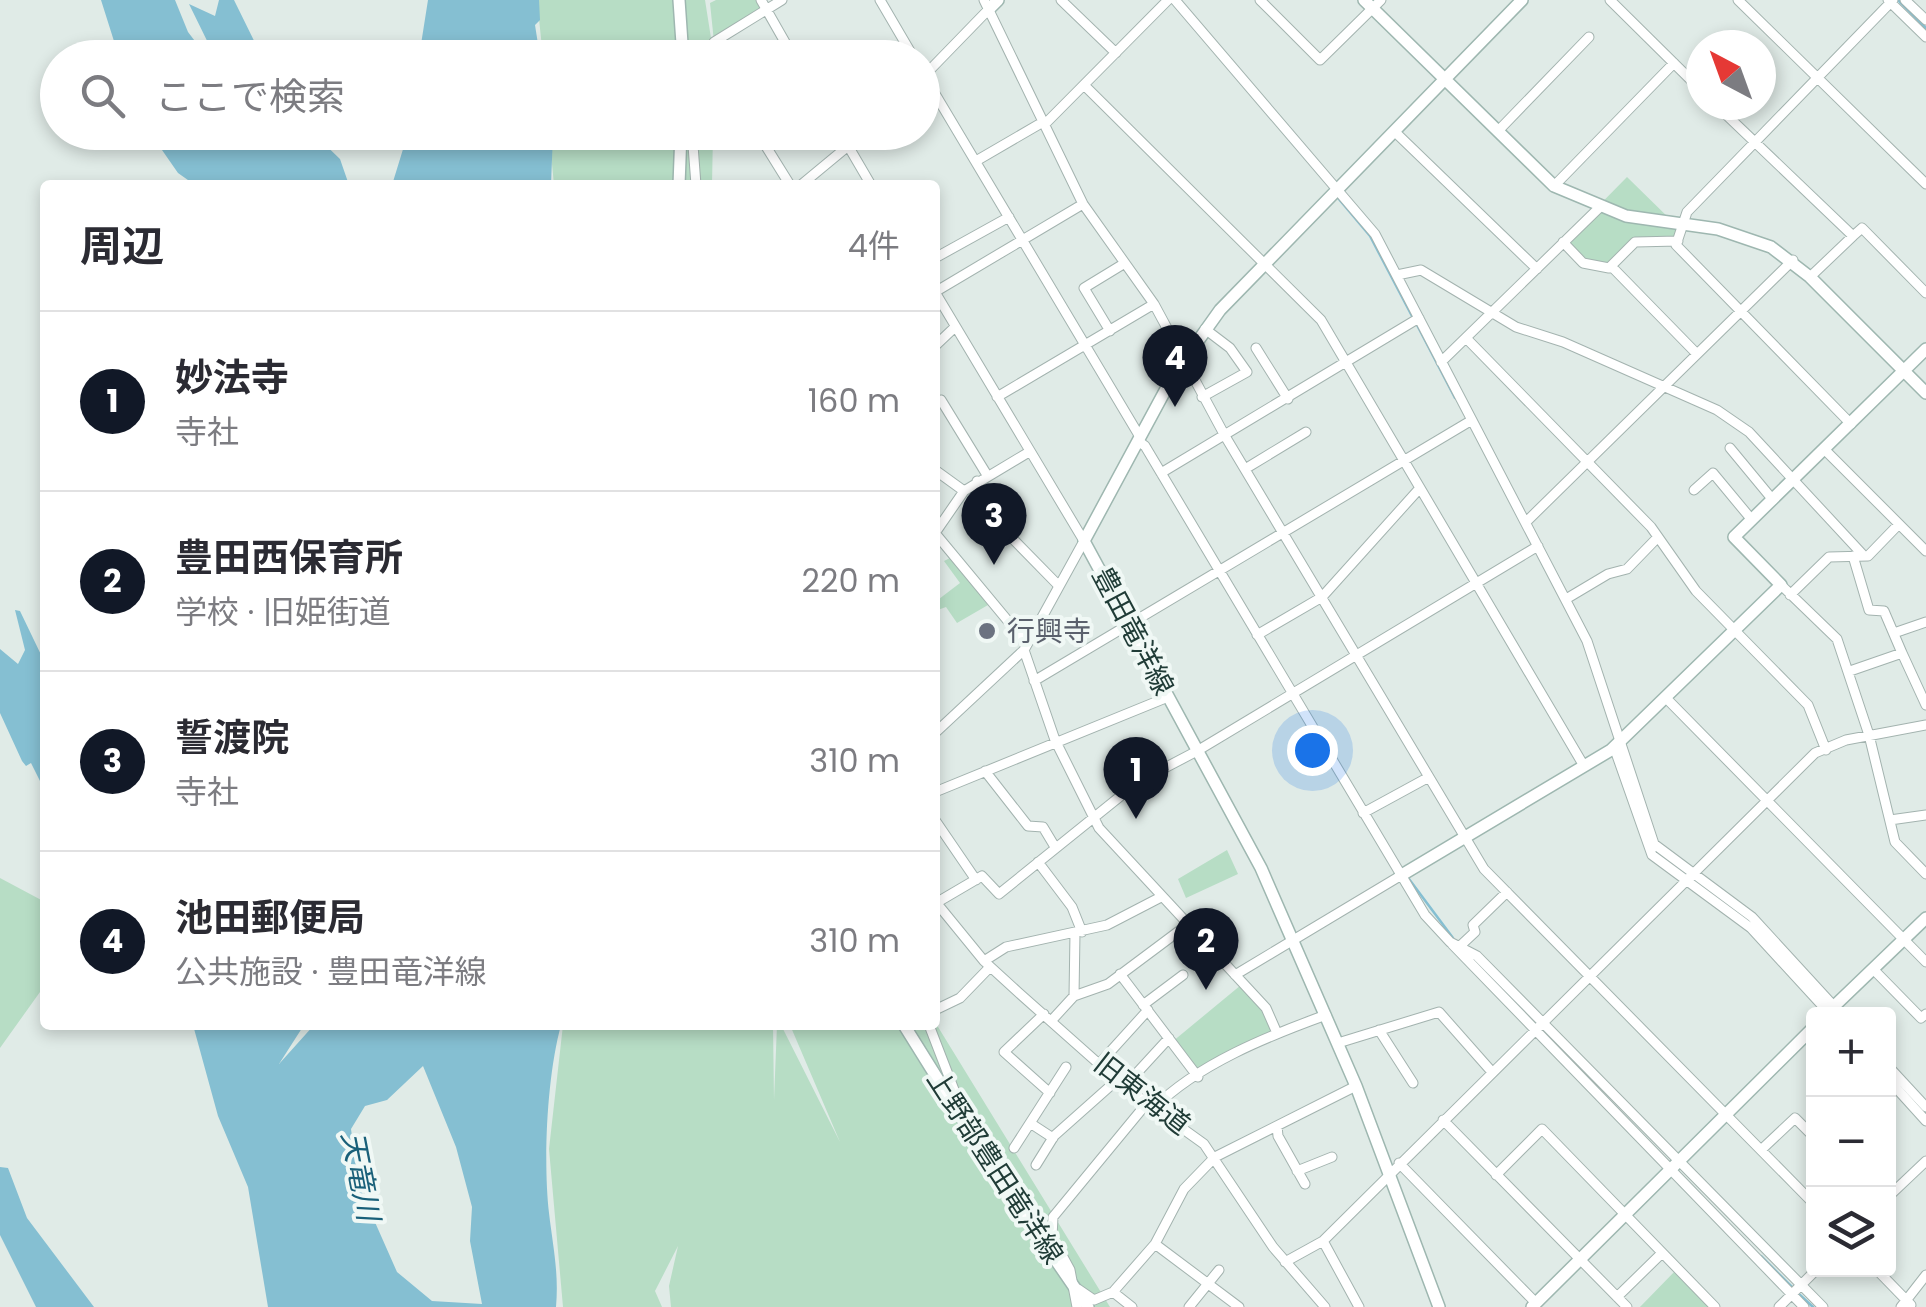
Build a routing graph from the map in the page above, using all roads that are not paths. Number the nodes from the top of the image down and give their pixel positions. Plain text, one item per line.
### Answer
1 (679, 0) edge
2 (782, 0) edge
3 (880, 0) edge
4 (1061, 0) edge
5 (1172, 0) edge
6 (1260, 0) edge
7 (1522, 0) edge
8 (1610, 0) edge
9 (1738, 0) edge
10 (1905, 0) edge
11 (1890, 1) edge
12 (990, 3) edge
13 (1372, 3) edge
14 (764, 5) edge
15 (1926, 20) edge
16 (1590, 37) dead end
17 (1926, 37) edge
18 (682, 40) edge
19 (717, 40) edge
20 (784, 40) edge
21 (903, 40) edge
22 (1116, 53) junction
23 (940, 57) edge
24 (1674, 63) junction
25 (1686, 75) edge
26 (1817, 77) junction
27 (1445, 80) junction
28 (1085, 86) junction
29 (940, 103) edge
30 (1732, 120) edge
31 (1044, 123) junction
32 (1394, 131) junction
33 (1498, 131) junction
34 (1754, 141) junction
35 (680, 150) edge
36 (693, 150) edge
37 (768, 150) edge
38 (843, 150) edge
39 (850, 150) edge
40 (976, 161) junction
41 (678, 180) edge
42 (696, 180) edge
43 (787, 180) edge
44 (807, 180) edge
45 (868, 180) edge
46 (1926, 184) edge
47 (1554, 186) junction
48 (1338, 188) junction
49 (1083, 204) junction
50 (1600, 207) junction
51 (1009, 217) junction
52 (1684, 225) junction
53 (1853, 236) junction
54 (1022, 240) junction
55 (1678, 241) junction
56 (1563, 242) junction
57 (940, 255) edge
58 (1793, 260) junction
59 (1266, 262) junction
60 (1126, 264) junction
61 (1611, 266) junction
62 (1537, 268) junction
63 (1397, 275) junction
64 (1810, 277) junction
65 (940, 289) edge
66 (1926, 292) edge
67 (940, 301) edge
68 (1154, 304) junction
69 (1740, 311) junction
70 (1492, 312) junction
71 (1419, 318) junction
72 (955, 327) junction
73 (1205, 329) junction
74 (1110, 330) junction
75 (1466, 338) junction
76 (940, 341) edge
77 (1085, 345) junction
78 (1256, 348) dead end
79 (1926, 349) edge
80 (1697, 354) junction
81 (1182, 362) junction
82 (1441, 362) junction
83 (1346, 364) junction
84 (1904, 371) junction
85 (1663, 387) junction
86 (1926, 393) edge
87 (996, 397) junction
88 (1202, 397) junction
89 (1288, 399) junction
90 (940, 401) edge
91 (1472, 420) junction
92 (1851, 424) junction
93 (1306, 432) dead end
94 (1225, 436) junction
95 (1138, 439) junction
96 (1730, 448) dead end
97 (1825, 450) junction
98 (1029, 452) junction
99 (1403, 461) junction
100 (1587, 461) junction
101 (1245, 470) junction
102 (1161, 473) junction
103 (940, 474) edge
104 (987, 476) junction
105 (977, 481) junction
106 (1792, 482) junction
107 (1420, 488) junction
108 (1694, 490) dead end
109 (964, 491) junction
110 (1773, 500) junction
111 (1752, 520) junction
112 (1527, 521) junction
113 (1899, 524) junction
114 (940, 526) edge
115 (1284, 532) junction
116 (1658, 536) junction
117 (940, 539) edge
118 (1084, 541) junction
119 (1538, 546) junction
120 (1926, 552) edge
121 (1858, 556) junction
122 (1219, 570) junction
123 (1478, 584) junction
124 (1059, 586) junction
125 (1786, 590) junction
126 (1322, 597) junction
127 (1566, 598) junction
128 (1926, 622) edge
129 (1129, 624) junction
130 (1733, 630) junction
131 (1894, 633) junction
132 (1257, 635) junction
133 (1026, 647) junction
134 (1902, 653) junction
135 (1356, 655) junction
136 (1850, 671) junction
137 (1034, 681) junction
138 (1292, 694) junction
139 (1168, 697) junction
140 (1664, 697) junction
141 (1926, 705) edge
142 (1926, 725) edge
143 (940, 728) edge
144 (1868, 735) junction
145 (1055, 740) junction
146 (1618, 744) junction
147 (1826, 750) junction
148 (1197, 751) junction
149 (1584, 766) junction
150 (985, 771) junction
151 (1430, 777) junction
152 (940, 790) edge
153 (1766, 800) junction
154 (1363, 813) junction
155 (1092, 816) junction
156 (1926, 816) edge
157 (1890, 820) junction
158 (940, 827) edge
159 (1465, 836) junction
160 (1055, 847) junction
161 (1038, 862) junction
162 (1926, 874) edge
163 (1400, 876) junction
164 (1690, 878) junction
165 (976, 880) junction
166 (1507, 892) junction
167 (1161, 897) junction
168 (940, 900) edge
169 (940, 907) edge
170 (1926, 918) edge
171 (1187, 925) junction
172 (1079, 932) junction
173 (1293, 938) junction
174 (1904, 940) junction
175 (1455, 944) junction
176 (1926, 962) edge
177 (987, 964) junction
178 (1873, 970) junction
179 (1120, 974) junction
180 (1183, 975) dead end
181 (1235, 975) junction
182 (1588, 976) junction
183 (1074, 996) junction
184 (1827, 1007) edge
185 (1838, 1007) edge
186 (940, 1008) edge
187 (1145, 1008) junction
188 (1926, 1014) edge
189 (1326, 1015) junction
190 (1048, 1017) junction
191 (1542, 1022) junction
192 (907, 1030) edge
193 (931, 1030) edge
194 (1379, 1030) junction
195 (1534, 1031) junction
196 (1277, 1033) junction
197 (1806, 1035) edge
198 (1168, 1038) junction
199 (1338, 1044) junction
200 (1100, 1064) junction
201 (1066, 1067) dead end
202 (1492, 1072) junction
203 (1896, 1075) edge
204 (1198, 1076) junction
205 (1121, 1083) junction
206 (1413, 1083) dead end
207 (1356, 1086) junction
208 (1896, 1089) edge
209 (1050, 1093) junction
210 (1150, 1105) junction
211 (1926, 1107) edge
212 (1725, 1116) junction
213 (1443, 1120) junction
214 (1926, 1121) edge
215 (1030, 1123) junction
216 (966, 1126) junction
217 (1277, 1126) junction
218 (1806, 1129) edge
219 (1053, 1138) junction
220 (1014, 1148) dead end
221 (1761, 1150) junction
222 (1214, 1157) junction
223 (1332, 1158) dead end
224 (1926, 1161) edge
225 (1036, 1165) dead end
226 (1674, 1166) junction
227 (1394, 1168) junction
228 (1297, 1171) junction
229 (1496, 1174) junction
230 (1304, 1184) dead end
231 (1896, 1189) edge
232 (1806, 1196) edge
233 (1624, 1215) junction
234 (1323, 1241) junction
235 (1155, 1244) junction
236 (1662, 1253) junction
237 (1580, 1259) junction
238 (1285, 1262) junction
239 (1219, 1270) dead end
240 (1926, 1274) edge
241 (1809, 1277) edge
242 (1883, 1277) edge
243 (1209, 1283) junction
244 (1072, 1284) junction
245 (1801, 1285) junction
246 (1113, 1292) junction
247 (1792, 1295) junction
248 (1617, 1297) junction
249 (1906, 1304) edge
250 (1534, 1306) edge
251 (1076, 1307) edge
252 (1088, 1307) edge
253 (1132, 1307) edge
254 (1189, 1307) edge
255 (1239, 1307) edge
256 (1325, 1307) edge
257 (1359, 1307) edge
258 (1439, 1307) edge
259 (1627, 1307) edge
260 (1715, 1307) edge
261 (1779, 1307) edge
262 (1804, 1307) edge
263 (1822, 1307) edge

1 - 18 street
2 - 14 street
3 - 21 street
4 - 22 street
5 - 22 street
5 - 48 street
6 - 13 street
7 - 27 street, 豊田竜洋線
8 - 24 street
9 - 26 street
10 - 15 street
11 - 17 street
11 - 26 street
12 - 23 street
12 - 31 street
13 - 27 street
14 - 19 street
14 - 20 street
16 - 33 street
22 - 28 street
24 - 25 street
24 - 47 street
26 - 34 street
26 - 46 street
27 - 32 street, 豊田竜洋線
27 - 33 street
28 - 31 street
28 - 59 street
29 - 40 street
30 - 34 street
31 - 40 street
31 - 49 street
32 - 48 street, 豊田竜洋線
32 - 62 street
33 - 47 street
34 - 52 street
34 - 53 street
35 - 41 street
36 - 42 street
37 - 43 street
38 - 44 street
39 - 45 street
40 - 51 street
47 - 50 street
48 - 59 street, 豊田竜洋線
48 - 63 street
49 - 54 street
49 - 60 street
50 - 52 street
50 - 56 street
51 - 54 street
51 - 57 street
52 - 55 street
52 - 58 street
53 - 64 street
53 - 66 street
54 - 65 street
54 - 77 street
55 - 61 street
55 - 69 street
56 - 61 street
56 - 62 street
58 - 64 street
58 - 69 street
59 - 73 street, 豊田竜洋線
59 - 83 street
60 - 68 street
60 - 74 street
61 - 80 street
62 - 70 street
63 - 70 street
63 - 71 street
64 - 84 street
67 - 72 street
68 - 74 street
68 - 81 street
69 - 80 street
69 - 92 street
70 - 75 street
70 - 85 street
71 - 82 street
71 - 83 street
72 - 76 street
72 - 87 street
73 - 81 street, 豊田竜洋線
73 - 88 street
74 - 77 street
75 - 82 street
75 - 100 street
77 - 87 street
77 - 95 street
78 - 89 street
79 - 84 street
80 - 85 street
81 - 88 street
81 - 95 street, 豊田竜洋線
82 - 91 street
83 - 89 street
83 - 99 street
84 - 86 street
84 - 92 street
85 - 100 street
85 - 106 street
87 - 98 street
88 - 94 street
89 - 94 street
90 - 104 street
91 - 99 street
91 - 112 street
92 - 97 street
93 - 101 street
94 - 101 street
94 - 102 street
95 - 102 street
95 - 118 street, 豊田竜洋線
96 - 110 street
97 - 106 street
97 - 113 street
98 - 104 street
98 - 118 street
99 - 107 street
99 - 115 street
100 - 112 street
100 - 116 street
101 - 115 street
102 - 122 street
103 - 109 street
104 - 105 street
105 - 109 street
105 - 124 street
106 - 110 street
106 - 121 street
107 - 123 street
107 - 126 street
108 - 111 street
109 - 114 street
110 - 111 street
111 - 125 street
112 - 119 street
113 - 120 street
113 - 121 street
115 - 122 street
115 - 126 street
116 - 127 street
116 - 130 street
117 - 133 street
118 - 124 street
118 - 129 street, 豊田竜洋線
119 - 123 street
119 - 127 street
121 - 125 street
121 - 131 street
122 - 129 street
122 - 132 street
123 - 135 street
123 - 149 street
124 - 133 street
125 - 130 street
125 - 136 street
126 - 132 street
126 - 135 street
127 - 146 street
128 - 131 street
129 - 137 street
129 - 139 street, 豊田竜洋線
130 - 140 street
130 - 147 street
131 - 134 street
132 - 138 street
133 - 137 street
133 - 143 street
134 - 136 street
134 - 141 street
135 - 138 street
135 - 151 street
136 - 144 street
137 - 145 street
138 - 148 street
138 - 154 street
139 - 145 street
139 - 148 street, 豊田竜洋線
140 - 146 street
140 - 153 street
142 - 144 street
144 - 147 street
144 - 157 street
145 - 150 street
145 - 155 street
146 - 149 street
146 - 164 street
147 - 153 street
148 - 155 street
148 - 173 street, 豊田竜洋線
149 - 159 street
150 - 152 street
150 - 160 street
151 - 154 street
151 - 159 street
153 - 164 street
153 - 174 street
154 - 163 street
155 - 160 street
155 - 167 street
156 - 157 street
157 - 162 street
158 - 165 street
159 - 163 street
159 - 166 street
160 - 161 street
161 - 165 street
161 - 172 street
163 - 173 street
163 - 175 street
164 - 182 street
164 - 184 street
165 - 168 street
166 - 175 street
166 - 182 street
167 - 171 street
167 - 172 street
169 - 177 street, 旧東海道
170 - 174 street
171 - 179 street
171 - 181 street
172 - 177 street
172 - 183 street
173 - 181 street
173 - 189 street, 豊田竜洋線
174 - 176 street
174 - 178 street
175 - 191 street
175 - 195 street
177 - 186 street
177 - 190 street, 旧東海道
178 - 185 street
178 - 188 street
179 - 183 street
179 - 187 street
180 - 187 street
181 - 196 street
182 - 191 street
182 - 212 street
183 - 190 street
187 - 198 street
187 - 200 street
189 - 196 street
189 - 199 street, 豊田竜洋線
190 - 200 street, 旧東海道
190 - 209 street
191 - 195 street
191 - 226 street
192 - 216 street, 上野部豊田竜洋線
193 - 216 street
194 - 199 street
194 - 202 street
194 - 206 street
195 - 202 street
195 - 226 street
196 - 204 street
197 - 212 street
198 - 204 street
198 - 205 street
199 - 207 street, 豊田竜洋線
200 - 205 street, 旧東海道
201 - 209 street
202 - 213 street
203 - 211 street
204 - 210 street
205 - 210 street, 旧東海道
205 - 219 street
207 - 217 street
207 - 227 street, 豊田竜洋線
208 - 214 street
209 - 215 street
210 - 222 street, 旧東海道
210 - 244 street
212 - 221 street
212 - 226 street
213 - 227 street
213 - 229 street
215 - 219 street
215 - 220 street
216 - 244 street, 上野部豊田竜洋線
217 - 222 street
217 - 228 street
218 - 221 street
219 - 225 street
221 - 232 street
222 - 235 street
222 - 238 street, 旧東海道
223 - 228 street
224 - 231 street
226 - 233 street
226 - 245 street
226 - 247 street
227 - 234 street
227 - 250 street
227 - 258 street, 豊田竜洋線
228 - 230 street
229 - 233 street
229 - 237 street
233 - 236 street
233 - 237 street
234 - 238 street
234 - 257 street
235 - 243 street
235 - 246 street
236 - 248 street
236 - 260 street
237 - 248 street
237 - 250 street
238 - 256 street, 旧東海道
239 - 243 street
240 - 249 street
241 - 245 street
242 - 249 street
243 - 254 street
243 - 255 street
244 - 246 street
244 - 251 street
244 - 252 street, 上野部豊田竜洋線
245 - 247 street
245 - 263 street
246 - 253 street
247 - 261 street
247 - 262 street
248 - 259 street

